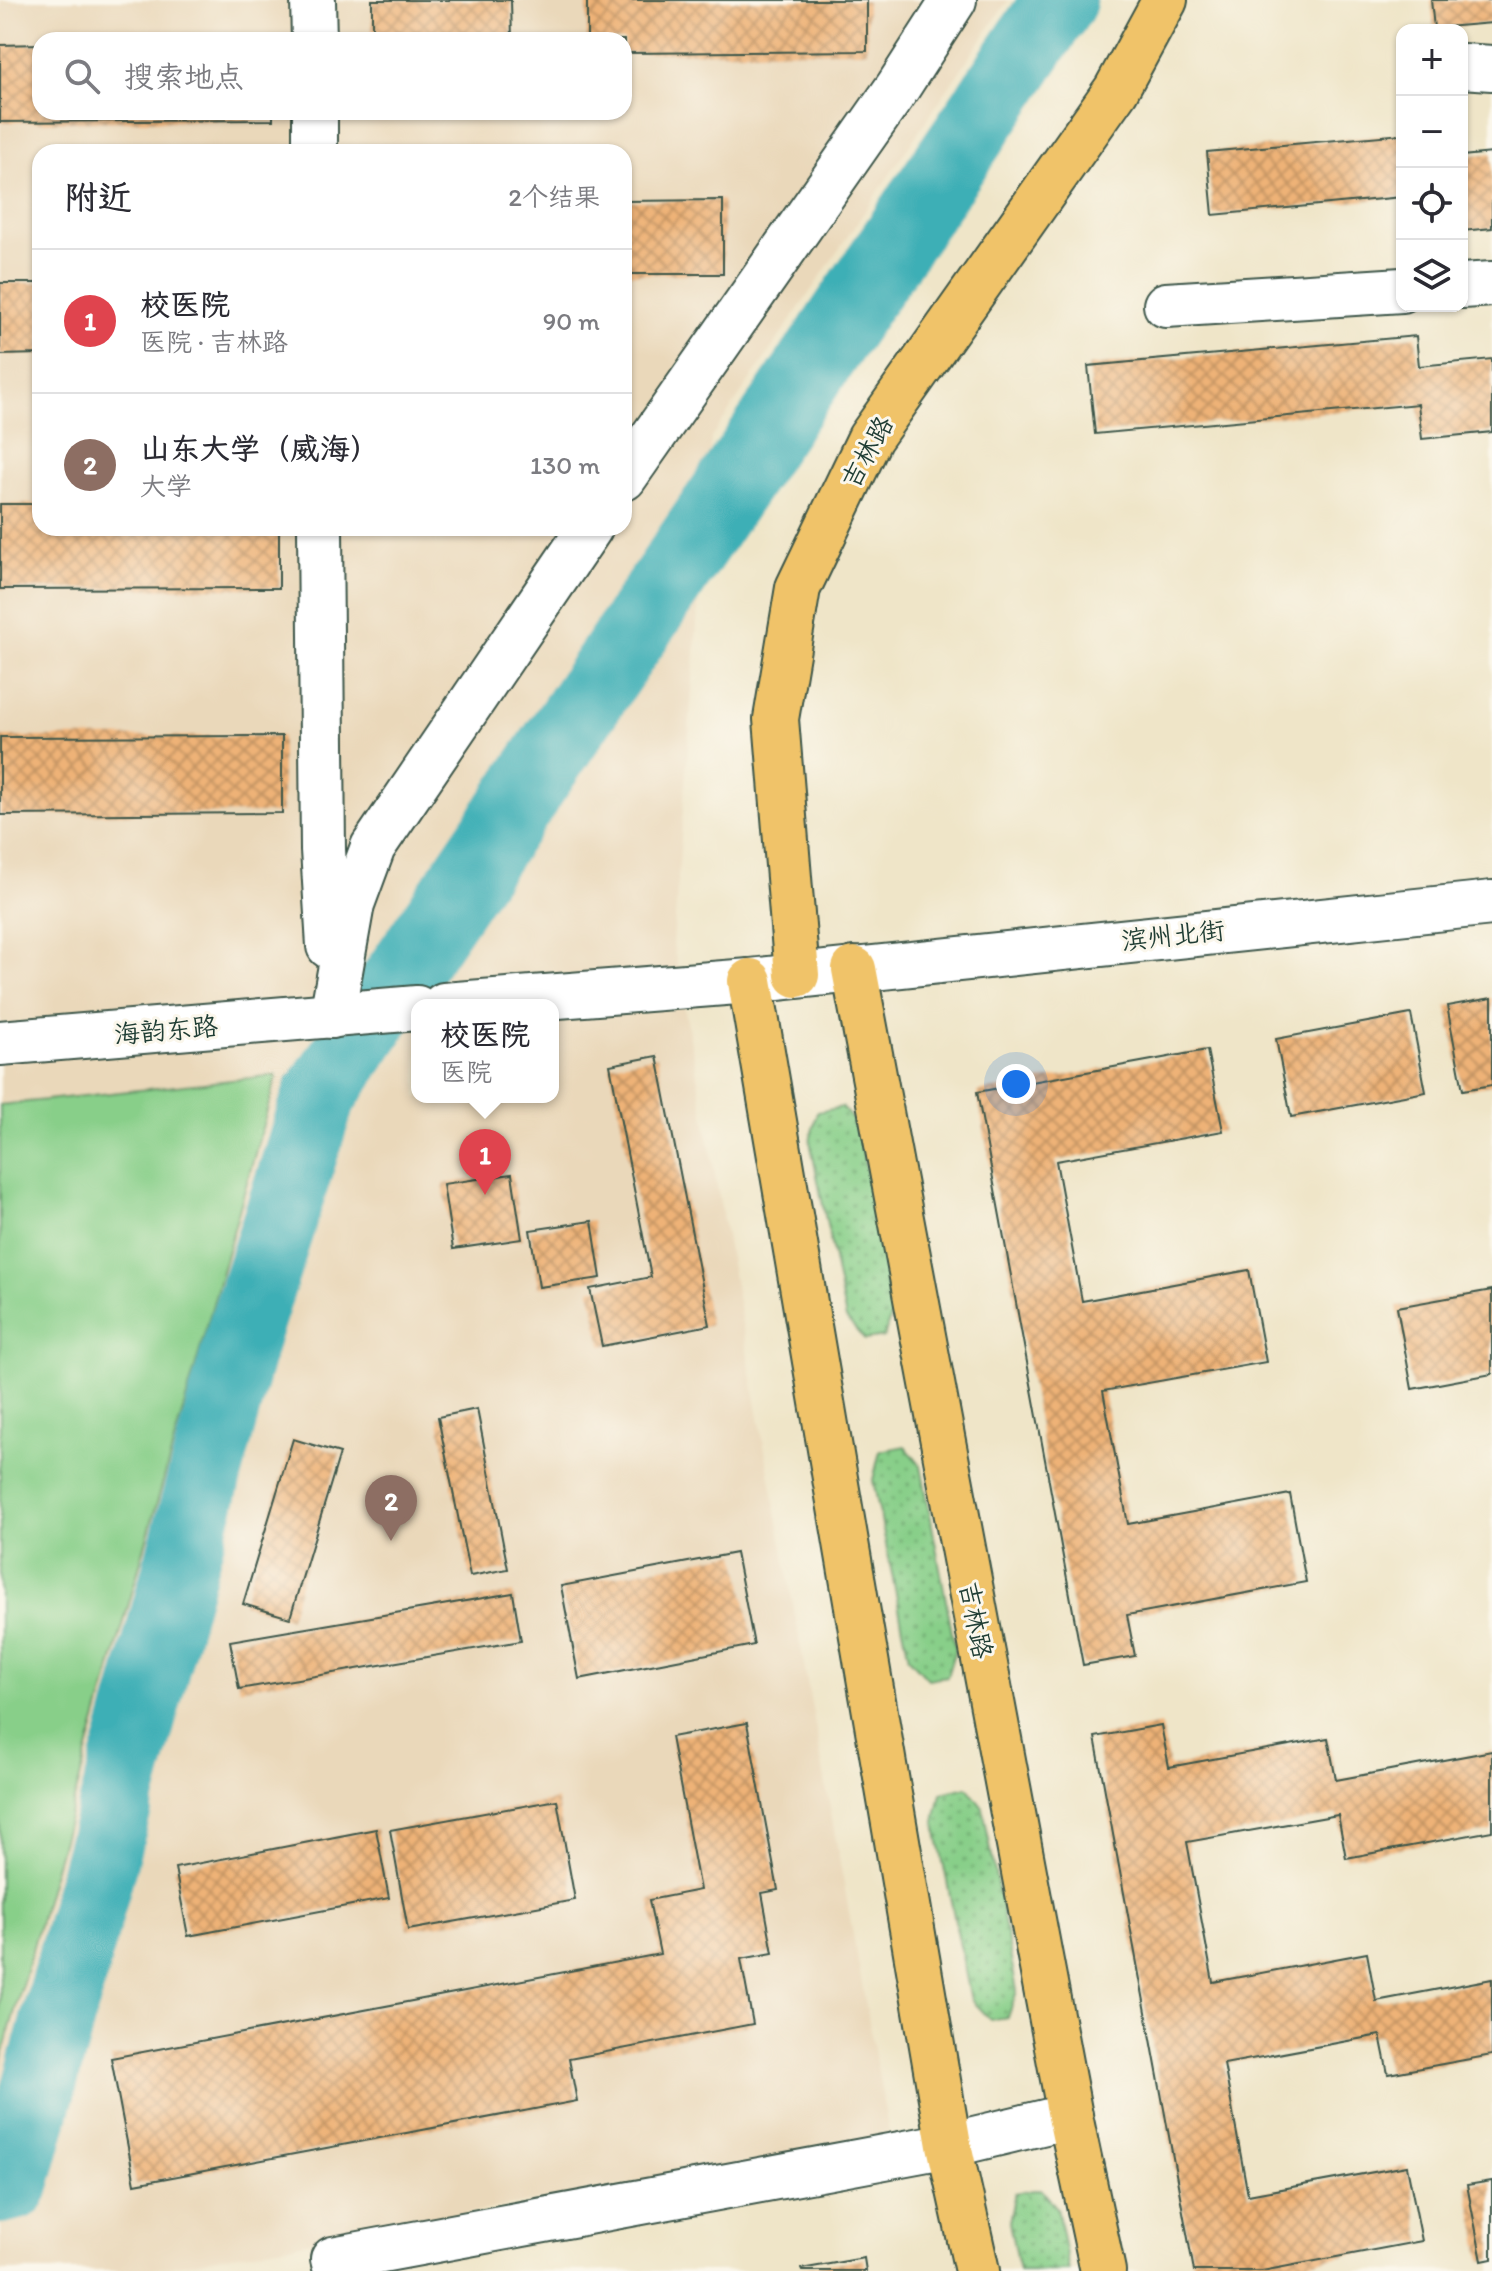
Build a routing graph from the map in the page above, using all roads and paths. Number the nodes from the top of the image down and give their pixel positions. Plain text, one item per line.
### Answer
1 (313, 0) edge
2 (954, 0) edge
3 (1165, 0) edge
4 (314, 32) edge
5 (1468, 66) edge
6 (1492, 68) edge
7 (315, 120) edge
8 (315, 144) edge
9 (1492, 284) edge
10 (1468, 286) edge
11 (1396, 290) edge
12 (1166, 305) dead end
13 (632, 467) edge
14 (320, 536) edge
15 (585, 536) edge
16 (1492, 903) edge
17 (854, 969) junction
18 (797, 975) junction
19 (750, 981) junction
20 (520, 999) edge
21 (411, 1009) edge
22 (332, 1016) junction
23 (0, 1043) edge
24 (1070, 2116) junction
25 (949, 2145) junction
26 (336, 2271) edge
27 (977, 2271) edge
28 (1103, 2271) edge

1 - 4 street
2 - 13 street
3 - 18 main road, 吉林路
5 - 6 street
7 - 8 street
9 - 10 street
11 - 12 street
14 - 22 street
15 - 22 street
16 - 17 street, 滨州北街
17 - 18 street, 滨州北街
17 - 24 main road, 吉林路
18 - 19 street, 滨州北街
19 - 20 street, 滨州北街
19 - 25 main road
21 - 22 street, 海韵东路
22 - 23 street, 海韵东路
24 - 25 street
24 - 28 main road, 吉林路
25 - 26 street
25 - 27 main road

